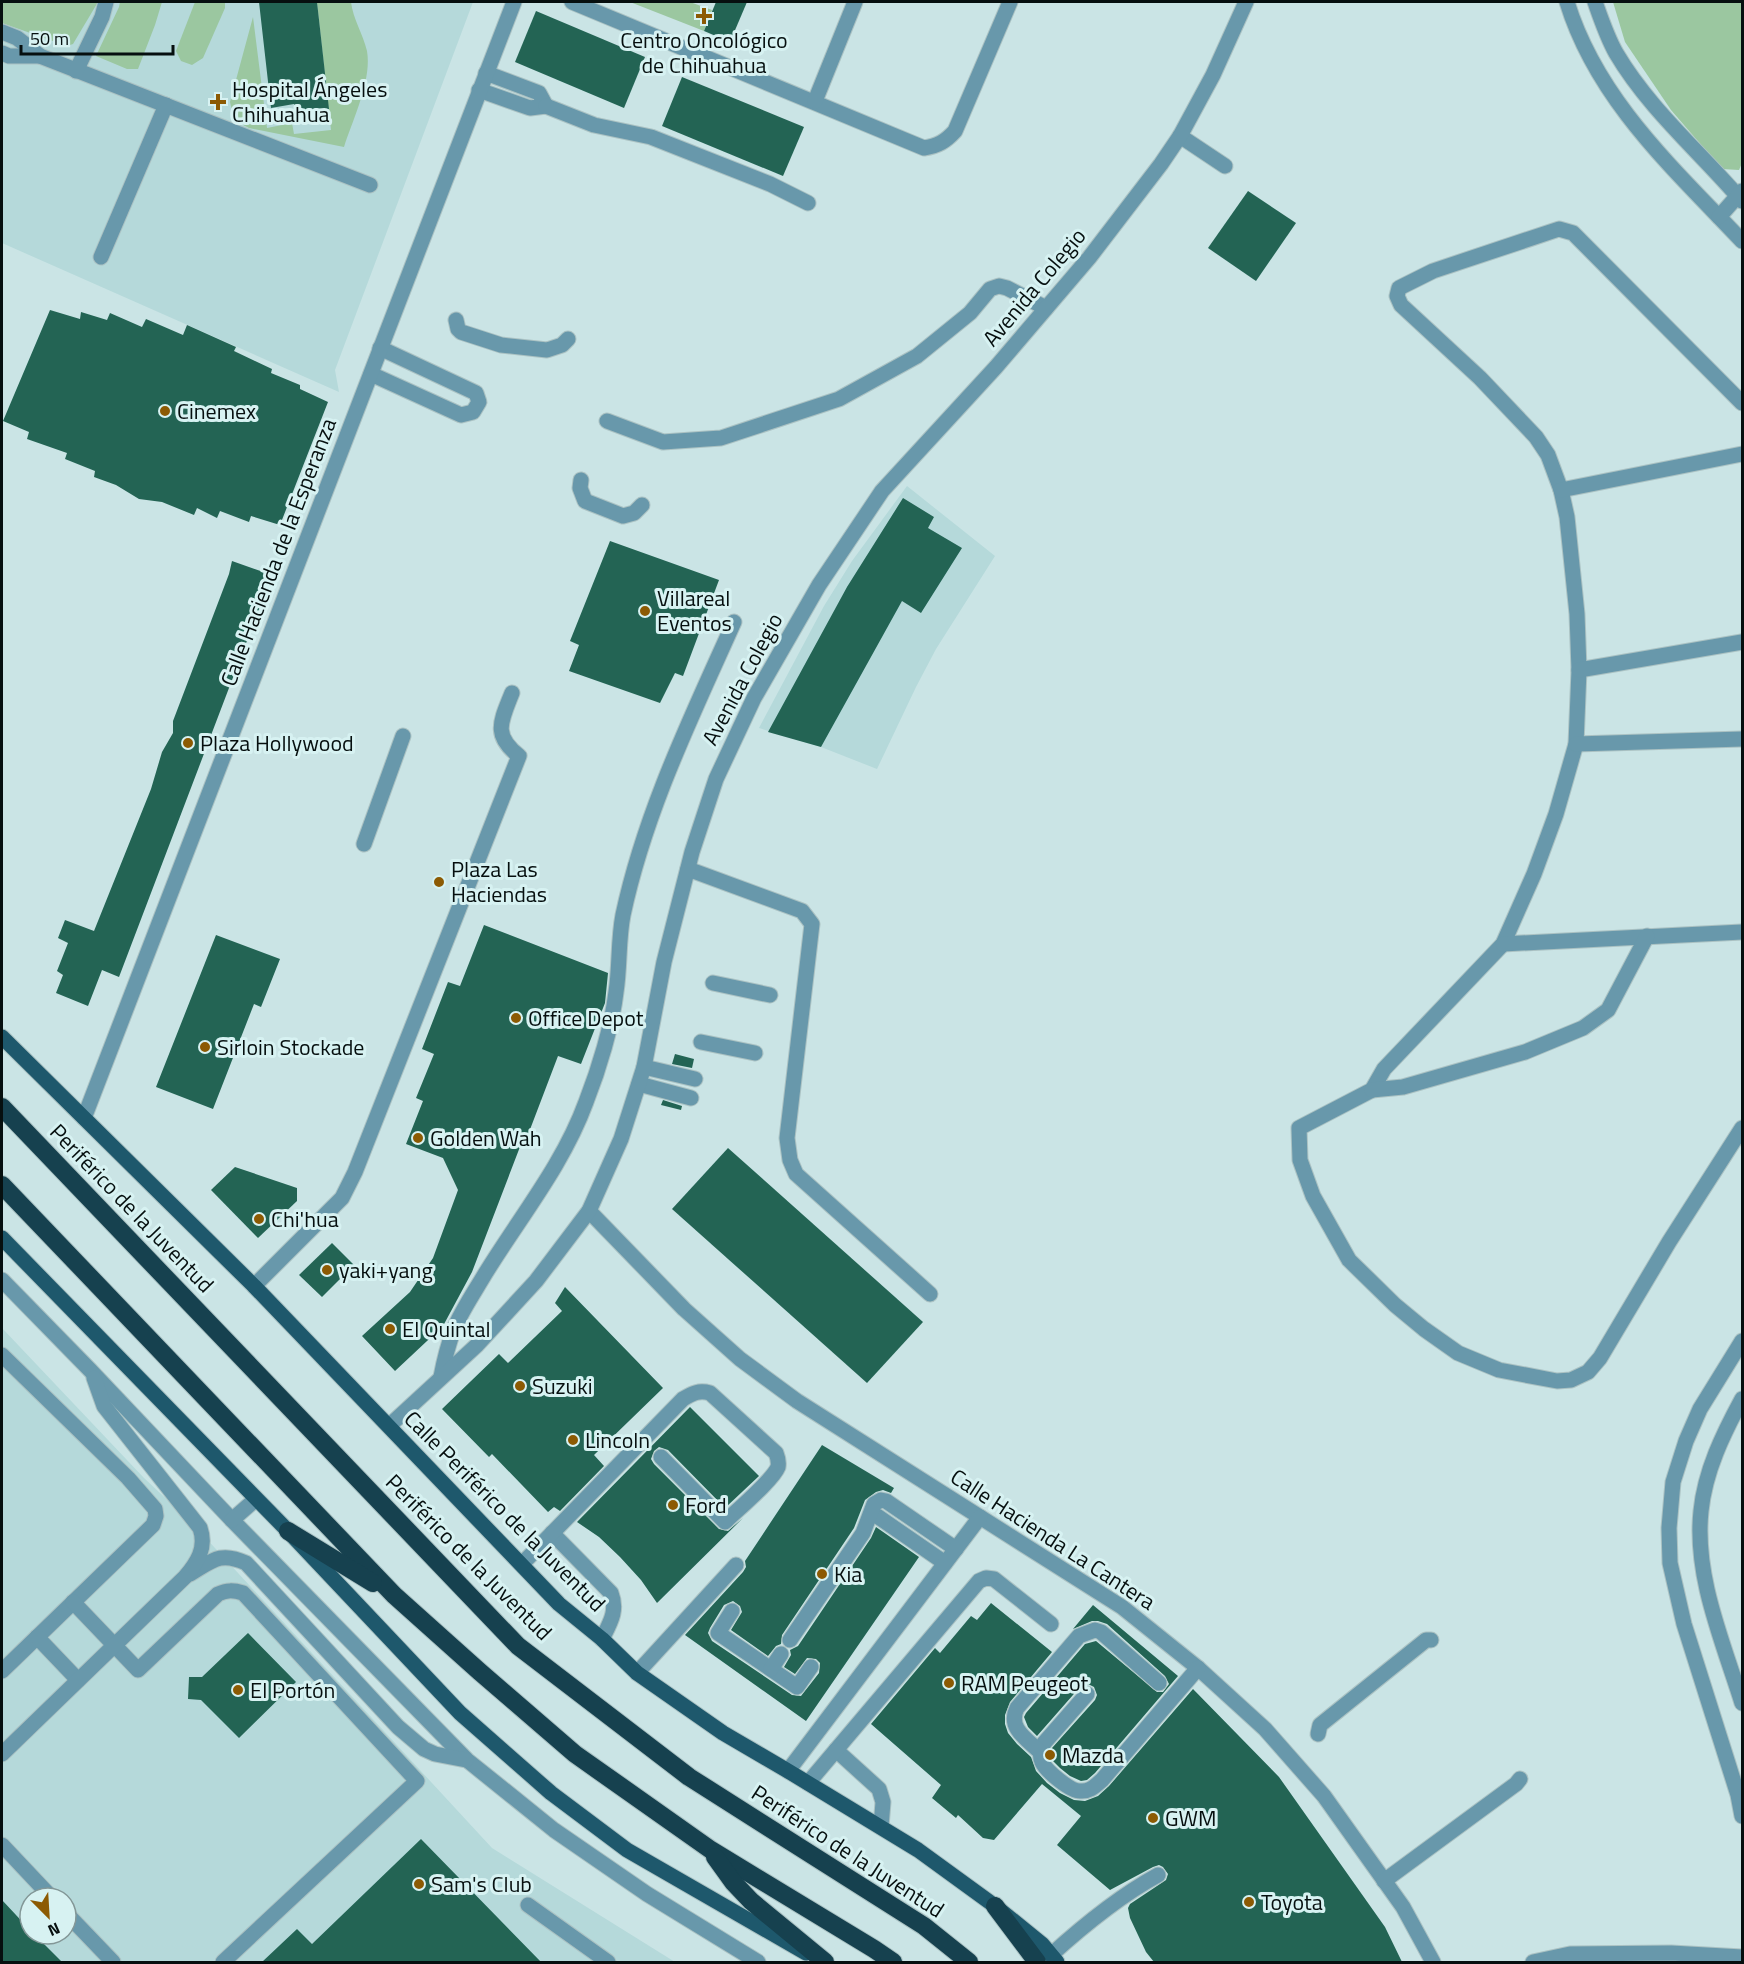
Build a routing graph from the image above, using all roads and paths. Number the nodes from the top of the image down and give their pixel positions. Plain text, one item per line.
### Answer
1 (106, 2) edge
2 (514, 2) edge
3 (572, 2) edge
4 (855, 2) edge
5 (1010, 2) edge
6 (1246, 2) edge
7 (1566, 2) edge
8 (1595, 2) edge
9 (2, 32) edge
10 (2, 53) edge
11 (40, 56) junction
12 (76, 71) junction
13 (486, 73) junction
14 (519, 85) junction
15 (479, 90) junction
16 (512, 102) junction
17 (815, 102) junction
18 (166, 105) junction
19 (546, 106) junction
20 (1180, 136) junction
21 (1225, 166) dead end
22 (370, 185) dead end
23 (1741, 196) edge
24 (808, 203) dead end
25 (1719, 217) junction
26 (1743, 242) edge
27 (101, 257) dead end
28 (1046, 308) junction
29 (456, 320) dead end
30 (568, 339) dead end
31 (380, 348) junction
32 (370, 374) junction
33 (442, 377) junction
34 (430, 401) junction
35 (1743, 403) edge
36 (607, 421) dead end
37 (1743, 454) edge
38 (581, 480) dead end
39 (1561, 490) junction
40 (642, 505) dead end
41 (734, 622) dead end
42 (1743, 642) edge
43 (1579, 670) junction
44 (512, 693) dead end
45 (403, 736) dead end
46 (1743, 739) edge
47 (1576, 744) junction
48 (364, 844) dead end
49 (688, 869) junction
50 (1743, 932) edge
51 (1647, 936) junction
52 (1503, 944) junction
53 (713, 983) dead end
54 (770, 995) dead end
55 (2, 1037) edge
56 (701, 1042) dead end
57 (755, 1053) dead end
58 (644, 1067) junction
59 (695, 1079) dead end
60 (639, 1084) junction
61 (1372, 1089) junction
62 (692, 1098) dead end
63 (2, 1107) edge
64 (84, 1118) junction
65 (1743, 1128) edge
66 (2, 1185) edge
67 (589, 1211) junction
68 (2, 1238) edge
69 (2, 1280) edge
70 (254, 1286) junction
71 (930, 1294) dead end
72 (1743, 1341) edge
73 (2, 1355) edge
74 (90, 1370) junction
75 (441, 1377) junction
76 (1743, 1399) edge
77 (389, 1426) junction
78 (661, 1457) dead end
79 (256, 1499) junction
80 (877, 1516) dead end
81 (980, 1517) junction
82 (232, 1520) junction
83 (288, 1531) junction
84 (552, 1533) junction
85 (956, 1549) junction
86 (945, 1563) junction
87 (522, 1564) junction
88 (735, 1565) dead end
89 (185, 1577) junction
90 (394, 1595) junction
91 (73, 1602) junction
92 (732, 1611) dead end
93 (1051, 1624) dead end
94 (37, 1637) junction
95 (602, 1639) junction
96 (790, 1640) dead end
97 (1431, 1640) dead end
98 (115, 1645) junction
99 (781, 1654) dead end
100 (811, 1667) dead end
101 (1198, 1668) junction
102 (771, 1669) junction
103 (2, 1671) edge
104 (637, 1673) junction
105 (78, 1680) junction
106 (1159, 1683) dead end
107 (1088, 1694) dead end
108 (1743, 1703) edge
109 (1318, 1734) dead end
110 (836, 1750) junction
111 (1040, 1752) junction
112 (2, 1754) edge
113 (467, 1760) junction
114 (788, 1771) junction
115 (1520, 1779) dead end
116 (808, 1783) junction
117 (1743, 1816) edge
118 (881, 1827) junction
119 (2, 1845) edge
120 (711, 1850) junction
121 (1158, 1875) dead end
122 (1384, 1881) junction
123 (41, 1886) edge
124 (528, 1905) dead end
125 (995, 1906) joint
126 (78, 1926) edge
127 (1743, 1958) edge
128 (1048, 1960) edge
129 (111, 1962) edge
130 (223, 1962) edge
131 (608, 1962) edge
132 (758, 1962) edge
133 (823, 1962) edge
134 (893, 1962) edge
135 (969, 1962) edge
136 (1433, 1962) edge
137 (1533, 1962) edge

1 - 12 street
2 - 13 street, Calle Hacienda de la Esperanza
3 - 17 street
4 - 17 street
5 - 17 street
6 - 20 street, Avenida Colegio
7 - 25 street
8 - 23 street
9 - 11 street
10 - 11 street
11 - 12 street
12 - 18 street
13 - 14 street
13 - 15 street, Calle Hacienda de la Esperanza
14 - 16 street
14 - 19 street
15 - 16 street
15 - 31 street, Calle Hacienda de la Esperanza
16 - 19 street
18 - 22 street
18 - 27 street
19 - 24 street
20 - 21 street
20 - 28 street, Avenida Colegio
23 - 25 street
25 - 26 street
28 - 36 street
28 - 49 street, Avenida Colegio
29 - 30 street
31 - 32 street, Calle Hacienda de la Esperanza
31 - 33 street
32 - 34 street
32 - 64 street, Calle Hacienda de la Esperanza
33 - 34 street
33 - 34 street
35 - 39 street
37 - 39 street
38 - 40 street
39 - 43 street
41 - 75 street
42 - 43 street
43 - 47 street
44 - 70 street
45 - 48 street
46 - 47 street
47 - 52 street
49 - 58 street, Avenida Colegio
49 - 71 street
50 - 51 street
51 - 52 street
51 - 61 street
52 - 61 street
53 - 54 street
55 - 64 main road, Calle Periférico de la Juventud
56 - 57 street
58 - 59 street
58 - 60 street, Avenida Colegio
60 - 62 street
60 - 67 street, Avenida Colegio
61 - 65 street
63 - 135 highway, Periférico de la Juventud
64 - 70 main road, Calle Periférico de la Juventud
66 - 90 highway
67 - 75 street, Avenida Colegio
67 - 81 street, Calle Hacienda La Cantera
68 - 79 main road
69 - 74 street
70 - 77 main road, Calle Periférico de la Juventud
72 - 117 street
73 - 91 street
74 - 82 street
74 - 89 street
75 - 77 street, Avenida Colegio
76 - 108 street
77 - 87 main road, Calle Periférico de la Juventud
78 - 84 street
79 - 82 street
79 - 83 main road
80 - 86 street
81 - 85 street
81 - 101 street, Calle Hacienda La Cantera
82 - 113 street
83 - 90 highway
83 - 133 main road
84 - 87 street
84 - 95 street
85 - 86 street
85 - 96 street
86 - 114 street
87 - 95 main road, Calle Periférico de la Juventud
88 - 104 street
89 - 98 street
89 - 113 street
90 - 120 highway
91 - 94 street
91 - 98 street
92 - 102 street
93 - 110 street
94 - 103 street
94 - 105 street
95 - 104 main road, Calle Periférico de la Juventud
97 - 109 street
98 - 105 street
98 - 130 street
99 - 102 street
100 - 102 street
101 - 111 street
101 - 122 street, Calle Hacienda La Cantera
104 - 114 main road, Calle Periférico de la Juventud
105 - 112 street
106 - 111 street
107 - 111 street
110 - 116 street
110 - 118 street
113 - 132 street
114 - 116 main road, Calle Periférico de la Juventud
115 - 122 street
116 - 118 main road, Calle Periférico de la Juventud
118 - 125 main road, Calle Periférico de la Juventud
119 - 123 street
120 - 133 highway
120 - 134 highway
121 - 128 street
122 - 136 street, Calle Hacienda La Cantera
124 - 131 street
125 - 128 highway
126 - 129 street
127 - 137 street

